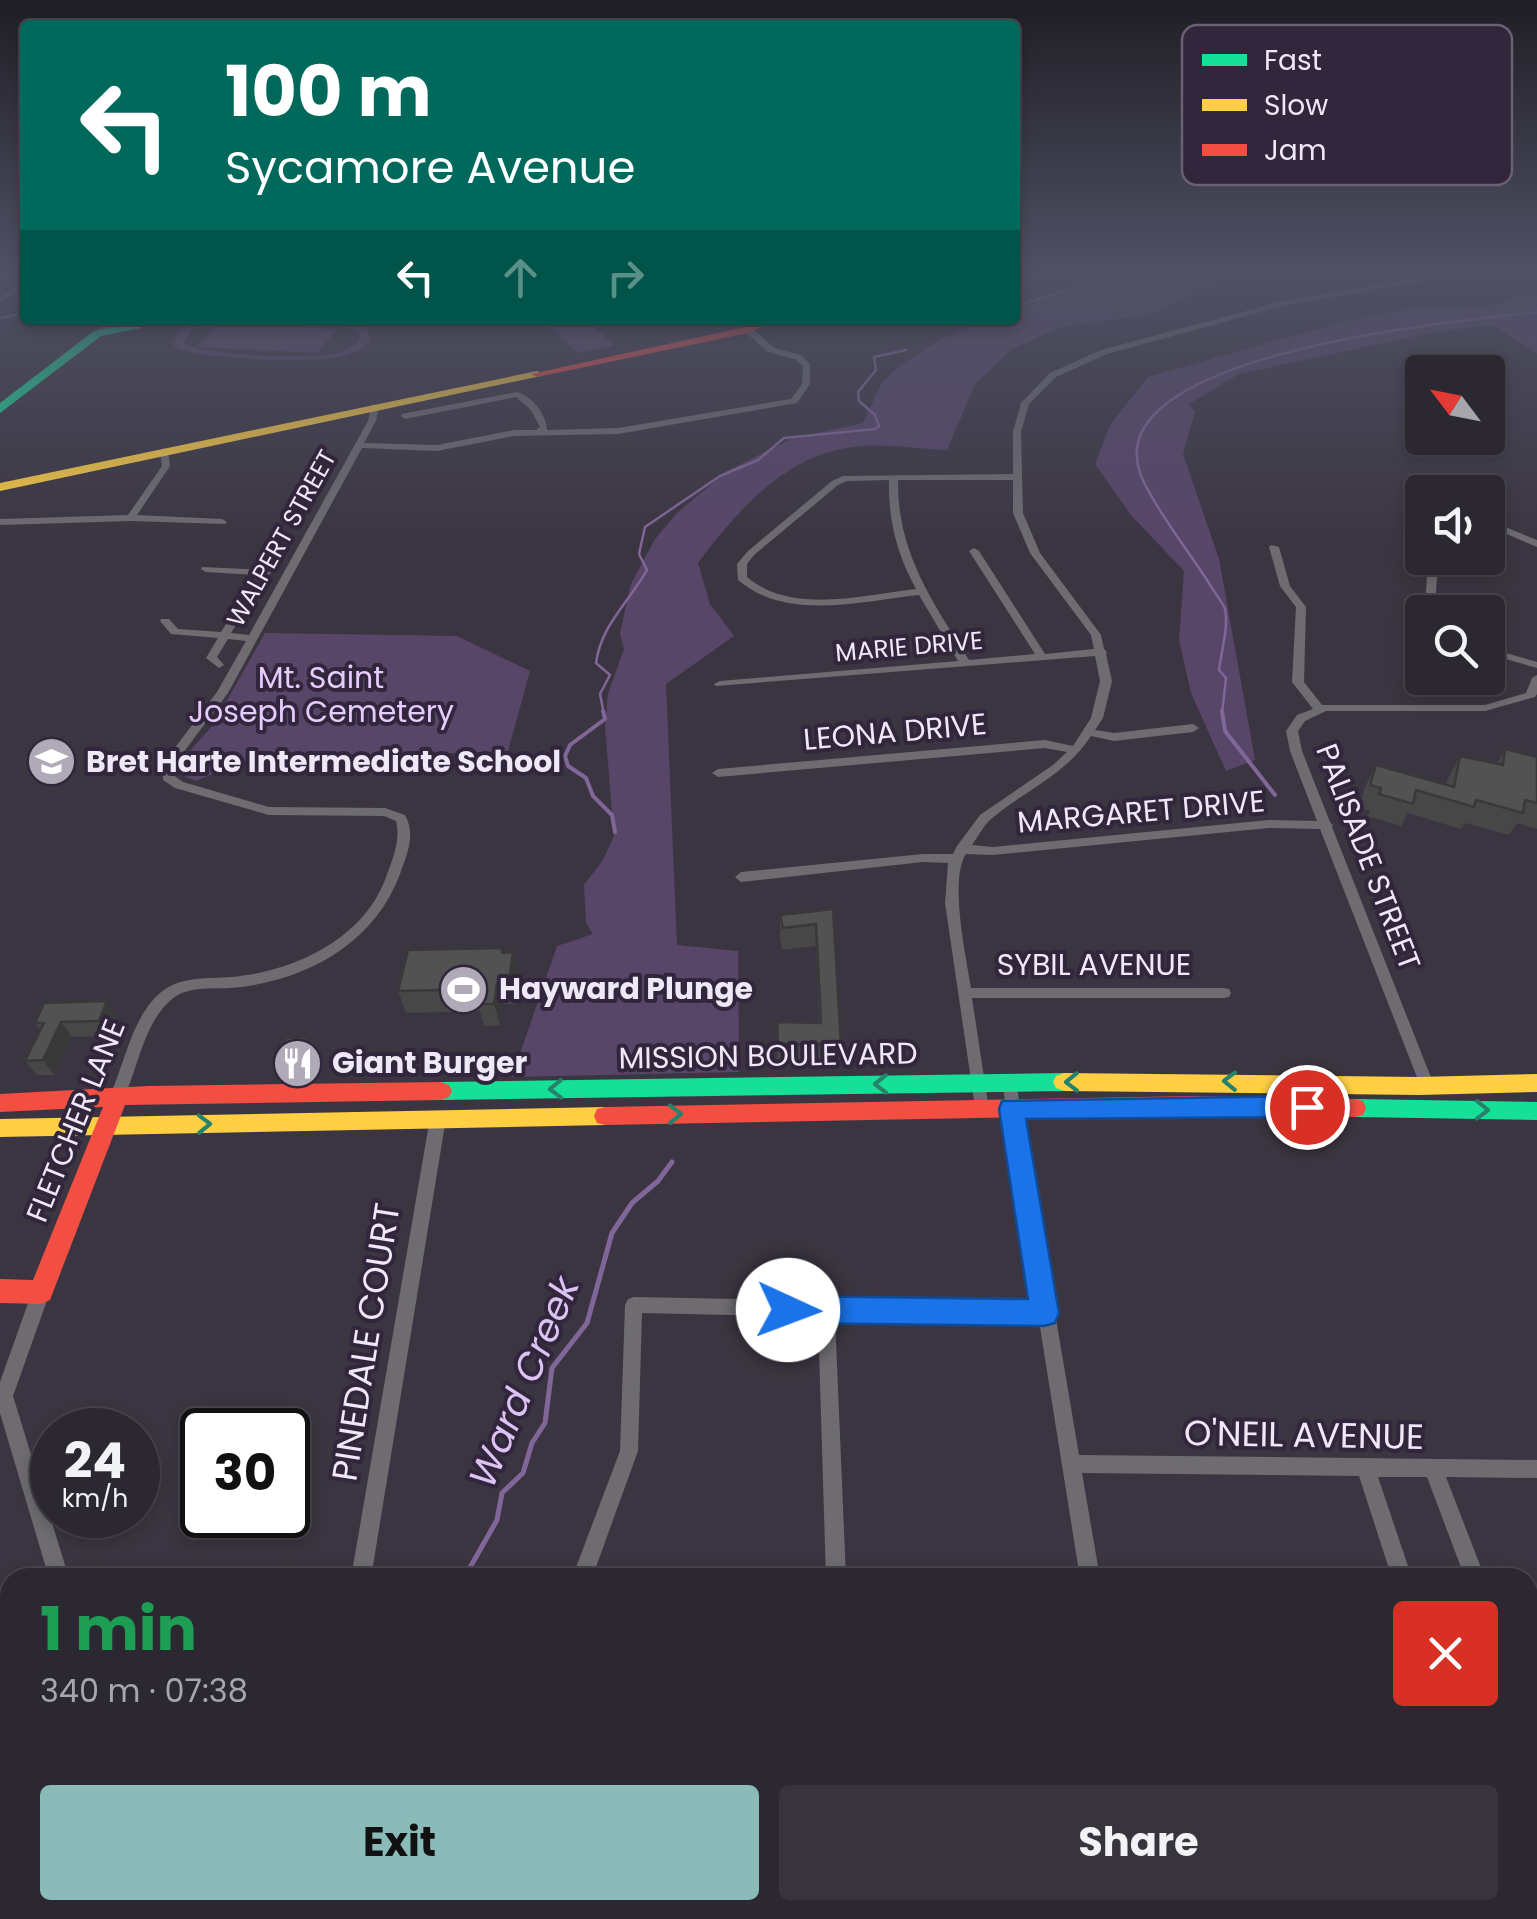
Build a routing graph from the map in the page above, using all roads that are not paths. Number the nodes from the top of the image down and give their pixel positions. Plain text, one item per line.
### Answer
1 (58, 364) edge
2 (583, 364) edge
3 (805, 364) edge
4 (1073, 364) edge
5 (375, 406) junction
6 (0, 409) edge
7 (405, 416) dead end
8 (540, 431) junction
9 (358, 446) junction
10 (165, 455) junction
11 (894, 477) junction
12 (1016, 477) junction
13 (0, 487) edge
14 (131, 518) junction
15 (0, 522) edge
16 (222, 522) dead end
17 (1505, 530) edge
18 (1537, 544) edge
19 (1274, 547) dead end
20 (974, 550) dead end
21 (206, 569) dead end
22 (262, 572) junction
23 (287, 572) junction
24 (1432, 577) dead end
25 (922, 592) junction
26 (1431, 595) edge
27 (165, 621) dead end
28 (224, 636) junction
29 (252, 638) junction
30 (1102, 652) junction
31 (1505, 656) edge
32 (1042, 657) junction
33 (965, 663) junction
34 (220, 664) dead end
35 (1537, 665) edge
36 (1537, 678) edge
37 (720, 684) dead end
38 (1319, 709) junction
39 (1193, 728) dead end
40 (1089, 732) junction
41 (1076, 750) junction
42 (718, 774) dead end
43 (179, 785) joint
44 (1327, 825) junction
45 (958, 854) junction
46 (741, 877) dead end
47 (964, 993) junction
48 (1224, 994) dead end
49 (1009, 1082) junction
50 (978, 1083) junction
51 (1537, 1083) edge
52 (1427, 1085) junction
53 (117, 1098) junction
54 (0, 1103) edge
55 (1011, 1109) junction
56 (981, 1110) junction
57 (1537, 1111) edge
58 (438, 1118) junction
59 (106, 1126) junction
60 (0, 1128) edge
61 (0, 1291) edge
62 (41, 1292) junction
63 (826, 1311) junction
64 (1044, 1313) junction
65 (1071, 1464) junction
66 (1366, 1469) junction
67 (1433, 1469) junction
68 (1537, 1469) edge
69 (56, 1568) edge
70 (363, 1568) edge
71 (586, 1568) edge
72 (836, 1568) edge
73 (1088, 1568) edge
74 (1399, 1568) edge
75 (1471, 1568) edge

1 - 6 main road
2 - 5 main road
3 - 8 street
4 - 12 street
5 - 9 street, WALPERT STREET
5 - 10 main road
7 - 8 street
8 - 9 street
9 - 23 street, WALPERT STREET
10 - 13 main road
10 - 14 street
11 - 12 street
11 - 25 street
11 - 25 street
12 - 30 street
14 - 15 street
14 - 16 street
17 - 18 street
19 - 38 street
20 - 32 street
21 - 22 street
22 - 23 street
22 - 28 street
23 - 29 street, WALPERT STREET
24 - 26 street
25 - 33 street
27 - 28 street
28 - 29 street
28 - 34 street
29 - 43 street, WALPERT STREET
30 - 32 street, MARIE DRIVE
30 - 40 street
31 - 35 street
32 - 33 street, MARIE DRIVE
33 - 37 street, MARIE DRIVE
36 - 38 street, PALISADE STREET
38 - 44 street, PALISADE STREET
39 - 40 street
40 - 41 street
41 - 42 street, LEONA DRIVE
41 - 45 street
43 - 53 street, FLETCHER LANE
44 - 45 street, MARGARET DRIVE
44 - 52 street, PALISADE STREET
45 - 46 street, MARGARET DRIVE
45 - 47 street
47 - 48 street, SYBIL AVENUE
47 - 50 street
49 - 50 main road, MISSION BOULEVARD
52 -> 49 main road, MISSION BOULEVARD
49 - 55 street
50 -> 53 main road, MISSION BOULEVARD
50 - 56 street
51 - 52 main road, MISSION BOULEVARD
53 - 54 main road, MISSION BOULEVARD
53 - 59 main road, FLETCHER LANE
55 - 56 main road, MISSION BOULEVARD
55 -> 57 main road, MISSION BOULEVARD
55 - 64 street
58 -> 56 main road, MISSION BOULEVARD
59 -> 58 main road, MISSION BOULEVARD
58 - 70 street, PINEDALE COURT
59 - 60 main road, MISSION BOULEVARD
59 - 62 main road, FLETCHER LANE
61 - 62 main road
62 - 69 street, FLETCHER LANE
63 - 64 street
63 - 71 street
63 - 72 street
64 - 65 street
65 - 66 street, O'NEIL AVENUE
65 - 73 street
66 - 67 street, O'NEIL AVENUE
66 - 74 street
67 - 68 street, O'NEIL AVENUE
67 - 75 street

